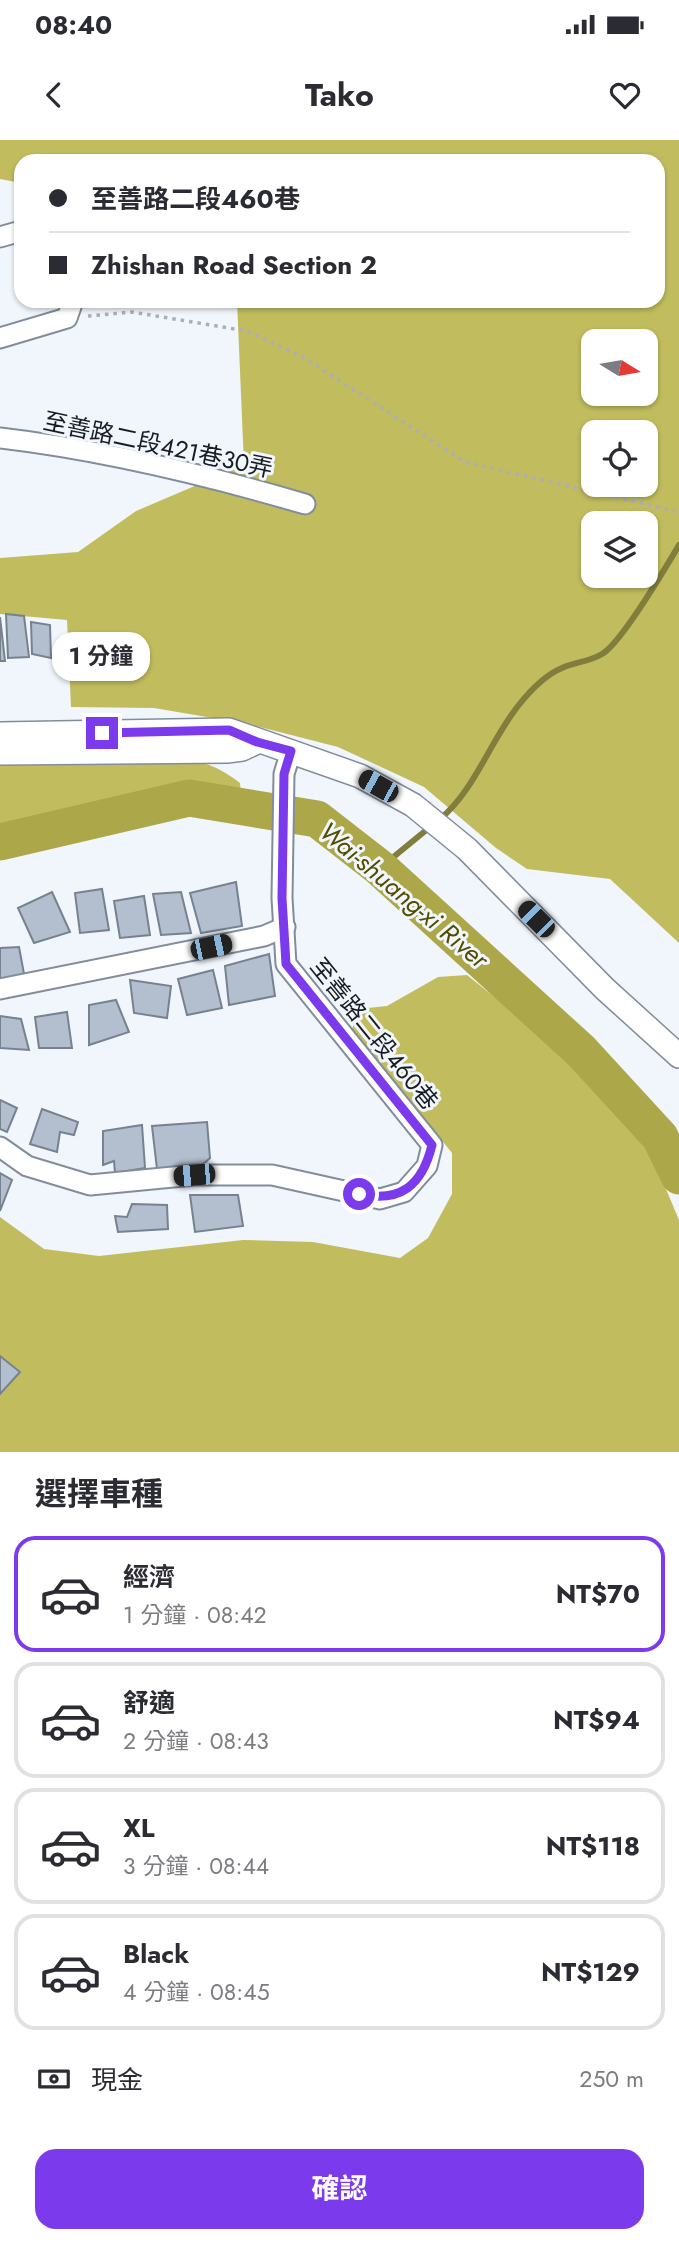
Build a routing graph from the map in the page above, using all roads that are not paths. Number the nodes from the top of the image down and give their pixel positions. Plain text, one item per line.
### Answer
1 (70, 309) edge
2 (0, 338) edge
3 (0, 438) edge
4 (305, 504) dead end
5 (0, 734) edge
6 (257, 742) junction
7 (291, 751) junction
8 (0, 753) edge
9 (285, 927) junction
10 (0, 989) edge
11 (679, 1056) edge
12 (0, 1147) edge

1 - 2 street
3 - 4 street, 至善路二段421巷30弄
5 - 6 street
6 - 7 street
6 - 8 street
7 - 9 street, 至善路二段460巷
7 - 11 street
9 - 10 street
9 - 12 street, 至善路二段460巷

